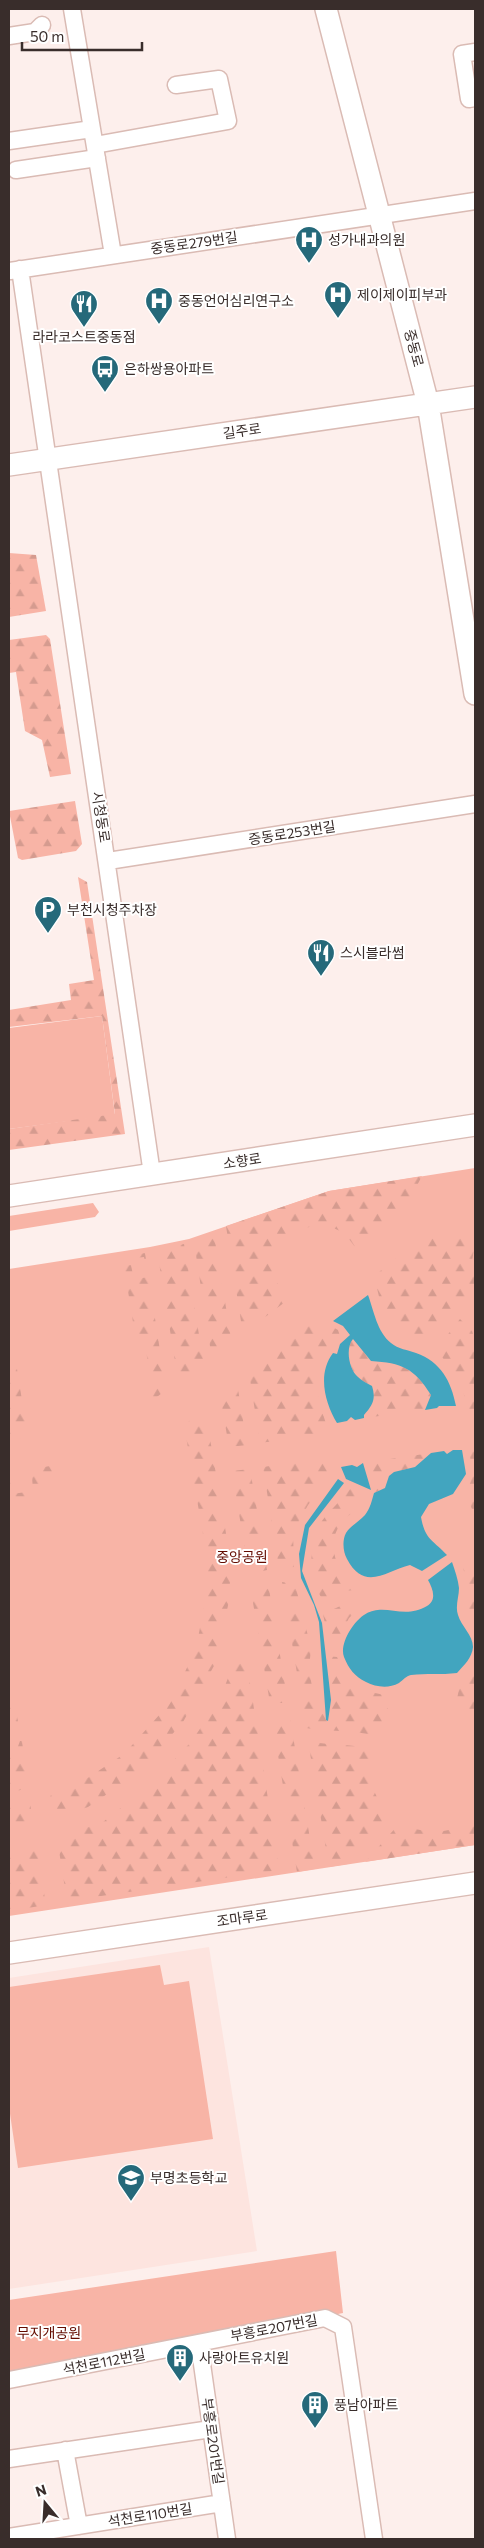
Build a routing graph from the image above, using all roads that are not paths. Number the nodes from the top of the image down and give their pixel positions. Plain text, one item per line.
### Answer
1 (72, 9) edge
2 (326, 9) edge
3 (42, 25) dead end
4 (9, 36) edge
5 (475, 52) edge
6 (176, 86) dead end
7 (475, 98) edge
8 (9, 141) edge
9 (95, 144) junction
10 (16, 170) dead end
11 (475, 201) edge
12 (379, 216) junction
13 (113, 255) junction
14 (14, 270) edge
15 (475, 397) edge
16 (428, 404) junction
17 (47, 460) junction
18 (9, 465) edge
19 (472, 644) edge
20 (475, 694) edge
21 (475, 804) edge
22 (108, 861) junction
23 (475, 1125) edge
24 (152, 1174) junction
25 (9, 1196) edge
26 (475, 1882) edge
27 (9, 1953) edge
28 (199, 2343) junction
29 (9, 2380) edge
30 (211, 2429) junction
31 (66, 2450) junction
32 (9, 2459) edge
33 (222, 2504) junction
34 (78, 2526) junction
35 (55, 2534) edge
36 (9, 2537) edge
37 (227, 2539) edge
38 (374, 2539) edge

1 - 9 street
2 - 12 street, 중동로
3 - 4 street
5 - 7 street
6 - 9 street
8 - 9 street
9 - 10 street
9 - 13 street
11 - 12 street, 중동로279번길
12 - 13 street, 중동로279번길
12 - 16 street, 중동로
13 - 14 street, 중동로279번길
14 - 17 street, 시청동로
15 - 16 street, 길주로
16 - 17 street, 길주로
16 - 19 street, 중동로
17 - 18 street, 길주로
17 - 22 street, 시청동로
19 - 20 street, 중동로
21 - 22 street, 중동로253번길
22 - 24 street, 시청동로
23 - 24 street, 소향로
24 - 25 street, 소향로
26 - 27 street, 조마루로
28 - 29 street, 석천로112번길
28 - 30 street, 부흥로201번길
28 - 38 street, 부흥로207번길
30 - 31 street
30 - 33 street, 부흥로201번길
31 - 32 street
31 - 34 street
33 - 34 street, 석천로110번길
33 - 37 street, 부흥로201번길
34 - 35 street, 석천로110번길
35 - 36 street, 석천로110번길

